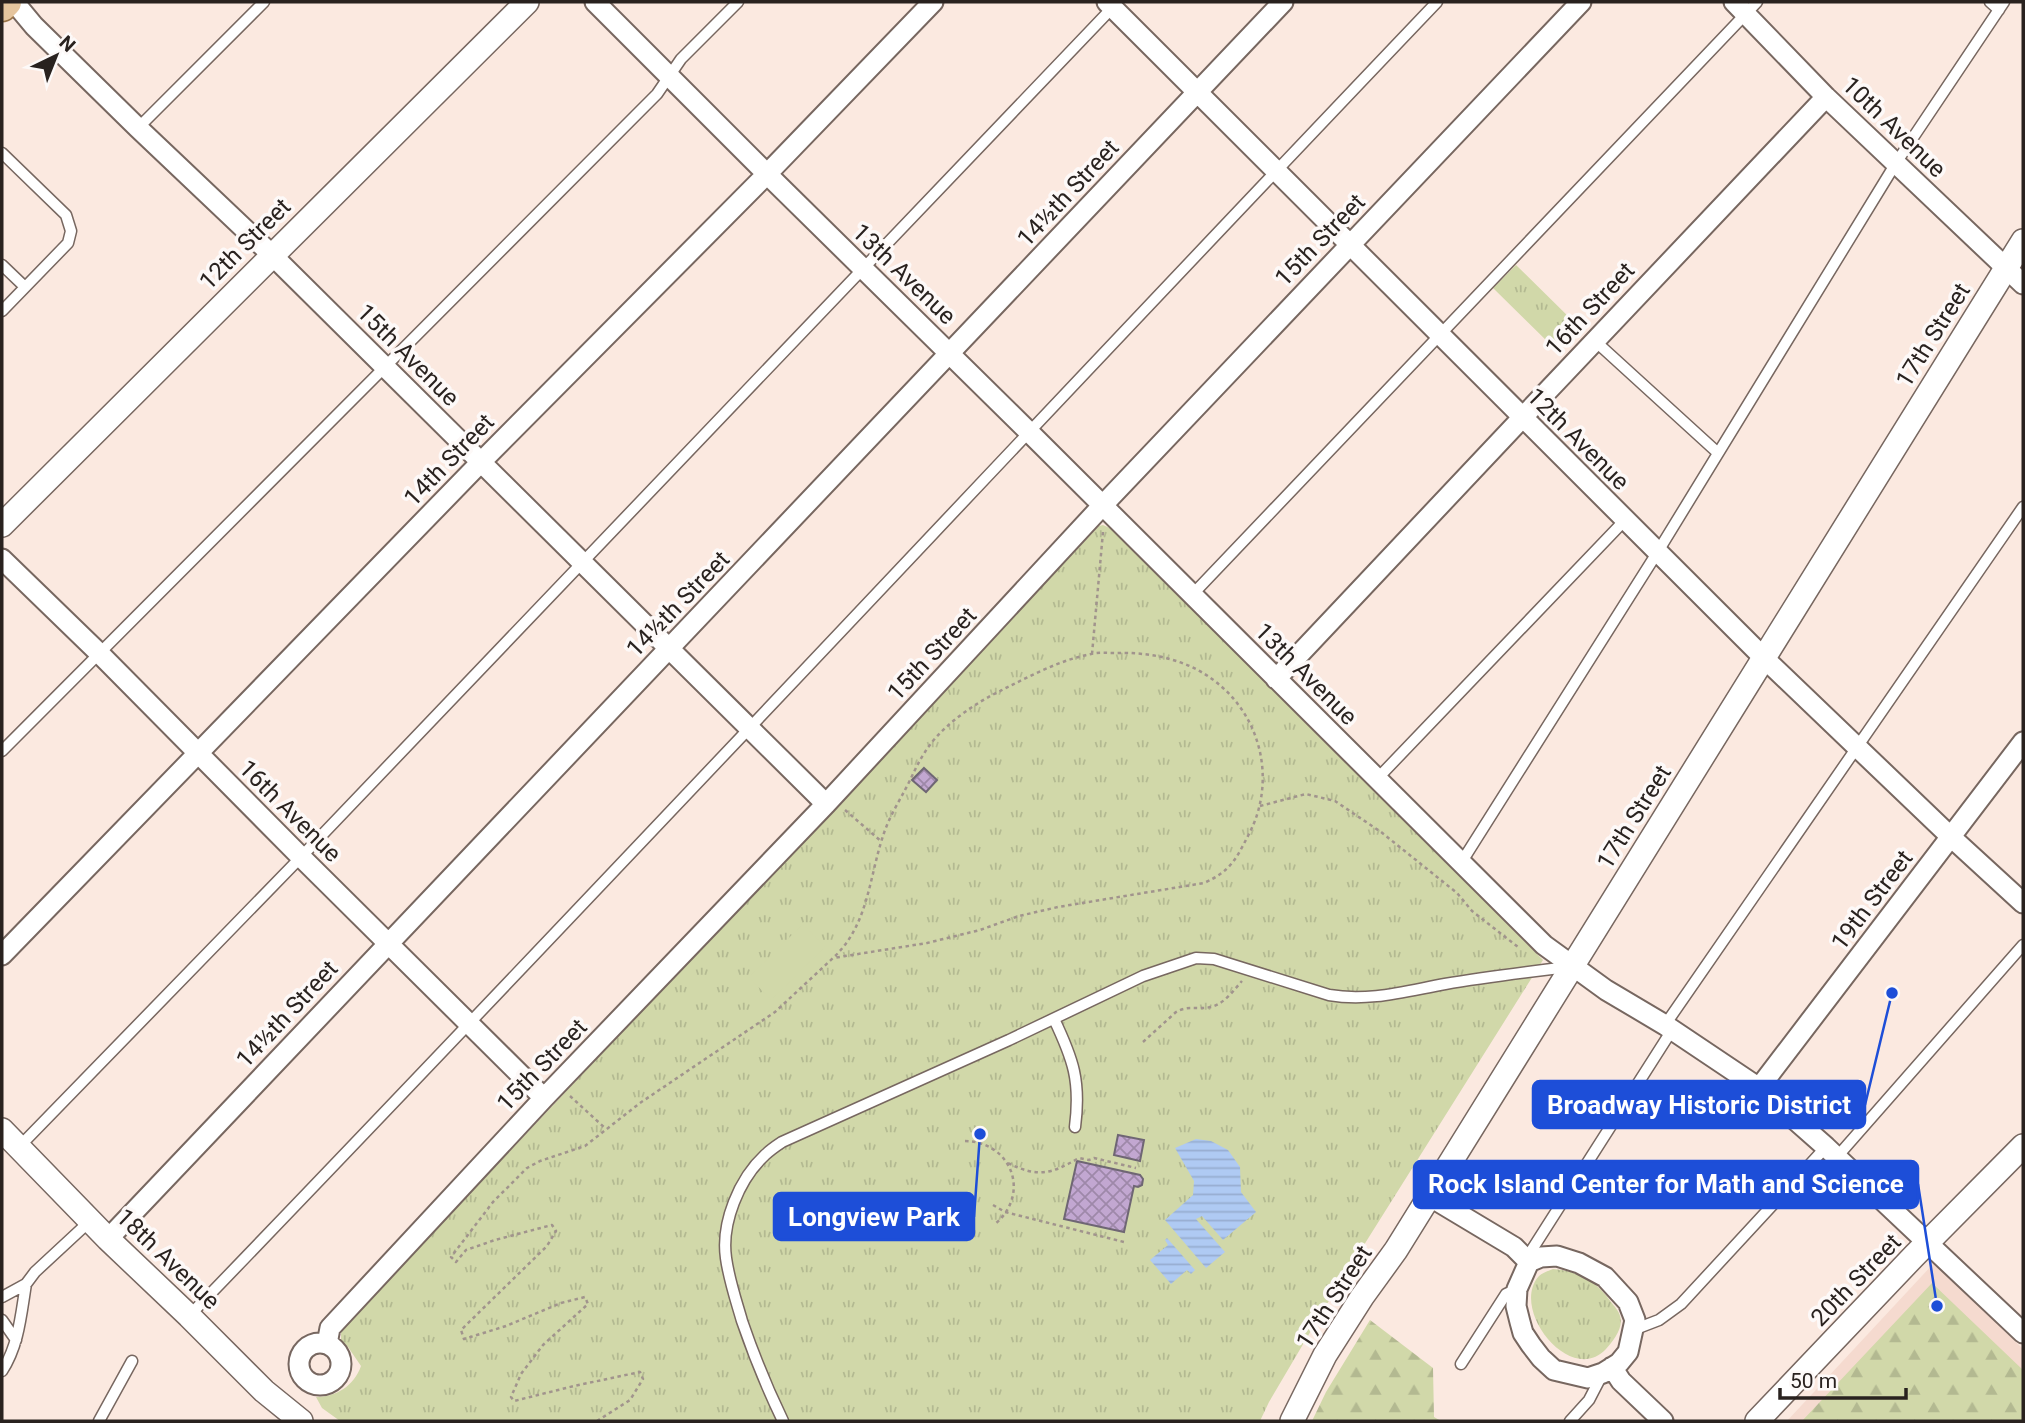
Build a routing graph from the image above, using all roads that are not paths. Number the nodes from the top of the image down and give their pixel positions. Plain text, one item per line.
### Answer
1 (6, 2) edge
2 (14, 2) edge
3 (264, 2) edge
4 (527, 2) edge
5 (595, 2) edge
6 (738, 2) edge
7 (933, 2) edge
8 (1283, 2) edge
9 (1437, 2) edge
10 (1581, 2) edge
11 (1990, 2) edge
12 (1112, 4) edge
13 (2, 6) edge
14 (1745, 6) edge
15 (2001, 6) edge
16 (669, 76) junction
17 (1196, 93) junction
18 (1826, 97) junction
19 (138, 128) junction
20 (2, 153) edge
21 (1896, 163) junction
22 (1275, 171) junction
23 (766, 174) junction
24 (2023, 241) edge
25 (1350, 245) junction
26 (271, 255) junction
27 (2, 265) edge
28 (2006, 267) junction
29 (863, 269) junction
30 (2023, 284) edge
31 (25, 288) junction
32 (2, 311) edge
33 (1440, 336) junction
34 (1594, 340) junction
35 (950, 354) junction
36 (385, 367) junction
37 (1522, 418) junction
38 (1028, 431) junction
39 (1718, 453) junction
40 (481, 463) junction
41 (2023, 507) edge
42 (1103, 516) junction
43 (1625, 520) junction
44 (2, 525) edge
45 (1657, 553) junction
46 (2, 559) edge
47 (582, 563) junction
48 (1192, 595) junction
49 (669, 649) junction
50 (99, 653) junction
51 (1764, 658) junction
52 (1276, 679) junction
53 (749, 730) junction
54 (2023, 742) edge
55 (1857, 747) junction
56 (2, 751) edge
57 (197, 753) junction
58 (1376, 779) junction
59 (829, 801) junction
60 (1951, 837) junction
61 (301, 857) junction
62 (1461, 863) junction
63 (2023, 903) edge
64 (387, 943) junction
65 (2023, 945) edge
66 (2, 955) edge
67 (1572, 966) junction
68 (1054, 1018) junction
69 (469, 1023) junction
70 (1668, 1028) junction
71 (1759, 1087) junction
72 (551, 1091) junction
73 (1075, 1127) dead end
74 (2, 1130) edge
75 (2023, 1146) edge
76 (19, 1147) junction
77 (1831, 1152) junction
78 (1429, 1196) junction
79 (90, 1221) junction
80 (108, 1239) junction
81 (1927, 1243) junction
82 (1528, 1261) junction
83 (26, 1284) junction
84 (1517, 1289) junction
85 (2, 1297) edge
86 (189, 1315) junction
87 (2, 1320) edge
88 (1633, 1330) junction
89 (2023, 1333) edge
90 (16, 1340) junction
91 (327, 1344) dead end
92 (132, 1361) dead end
93 (1461, 1364) dead end
94 (1607, 1370) junction
95 (2, 1371) edge
96 (99, 1421) edge
97 (302, 1421) edge
98 (783, 1421) edge
99 (1292, 1421) edge
100 (1570, 1421) edge
101 (1663, 1421) edge
102 (1757, 1421) edge

1 - 13 main road
2 - 19 street, 15th Avenue
3 - 19 lane
4 - 26 street, 12th Street
5 - 16 street, 13th Avenue
6 - 16 lane
7 - 23 street, 14th Street
8 - 17 street, 14½th Street
9 - 22 lane
10 - 25 street, 15th Street
11 - 15 lane
12 - 17 street, 12th Avenue
12 - 29 lane
14 - 18 street, 10th Avenue
14 - 33 lane
15 - 21 lane
16 - 23 street, 13th Avenue
16 - 36 lane
17 - 22 street, 12th Avenue
17 - 35 street, 14½th Street
18 - 21 street, 10th Avenue
18 - 34 street, 16th Street
19 - 26 street, 15th Avenue
20 - 31 lane
21 - 28 street, 10th Avenue
21 - 39 lane
22 - 25 street, 12th Avenue
22 - 38 lane
23 - 29 street, 13th Avenue
23 - 40 street, 14th Street
24 - 28 street, 17th Street
25 - 33 street, 12th Avenue
25 - 42 street, 15th Street
26 - 36 street, 15th Avenue
26 - 44 street, 12th Street
27 - 31 lane
28 - 30 street, 10th Avenue
28 - 51 street, 17th Street
29 - 35 street, 13th Avenue
29 - 47 lane
31 - 32 lane
33 - 37 street, 12th Avenue
33 - 48 lane
34 - 37 street, 16th Street
34 - 39 lane
35 - 38 street, 13th Avenue
35 - 49 street, 14½th Street
36 - 40 street, 15th Avenue
36 - 50 lane
37 - 43 street, 12th Avenue
37 - 52 street, 16th Street
38 - 42 street, 13th Avenue
38 - 53 lane
39 - 45 lane
40 - 47 street, 15th Avenue
40 - 57 street, 14th Street
41 - 55 lane
42 - 48 street, 13th Avenue
42 - 59 street, 15th Street
43 - 45 street, 12th Avenue
43 - 58 lane
45 - 51 street, 12th Avenue
45 - 62 lane
46 - 50 street, 16th Avenue
47 - 49 street, 15th Avenue
47 - 61 lane
48 - 52 street, 13th Avenue
49 - 53 street, 15th Avenue
49 - 64 street, 14½th Street
50 - 56 lane
50 - 57 street, 16th Avenue
51 - 55 street, 12th Avenue
51 - 67 street, 17th Street
52 - 58 street, 13th Avenue
53 - 59 street, 15th Avenue
53 - 69 lane
54 - 60 street, 19th Street
55 - 60 street, 12th Avenue
55 - 70 lane
57 - 61 street, 16th Avenue
57 - 66 street, 14th Street
58 - 62 street, 13th Avenue
59 - 72 street, 15th Street
60 - 63 street, 12th Avenue
60 - 71 street, 19th Street
61 - 64 street, 16th Avenue
61 - 76 lane
62 - 67 street, 13th Avenue
64 - 69 street, 16th Avenue
64 - 80 street, 14½th Street
65 - 77 lane
67 - 68 lane
67 - 70 street, 13th Avenue
67 - 78 street, 17th Street
68 - 73 lane
68 - 98 lane
69 - 72 street, 16th Avenue
69 - 86 lane
70 - 71 street, 13th Avenue
70 - 82 lane
71 - 77 street, 13th Avenue
72 - 91 street, 15th Street
74 - 76 street, 18th Avenue
75 - 81 street, 20th Street
76 - 79 street, 18th Avenue
77 - 81 street, 13th Avenue
77 - 88 lane
78 - 82 street
78 - 99 street, 17th Street
79 - 80 street, 18th Avenue
79 - 83 lane
80 - 86 street, 18th Avenue
81 - 89 street, 13th Avenue
81 - 102 street, 20th Street
82 - 84 street
82 - 88 street
83 - 85 lane
83 - 90 lane
84 - 93 lane
84 - 94 street
86 - 97 street, 18th Avenue
87 - 90 lane
88 - 94 street
90 - 95 lane
92 - 96 lane
94 - 100 lane
94 - 101 street

